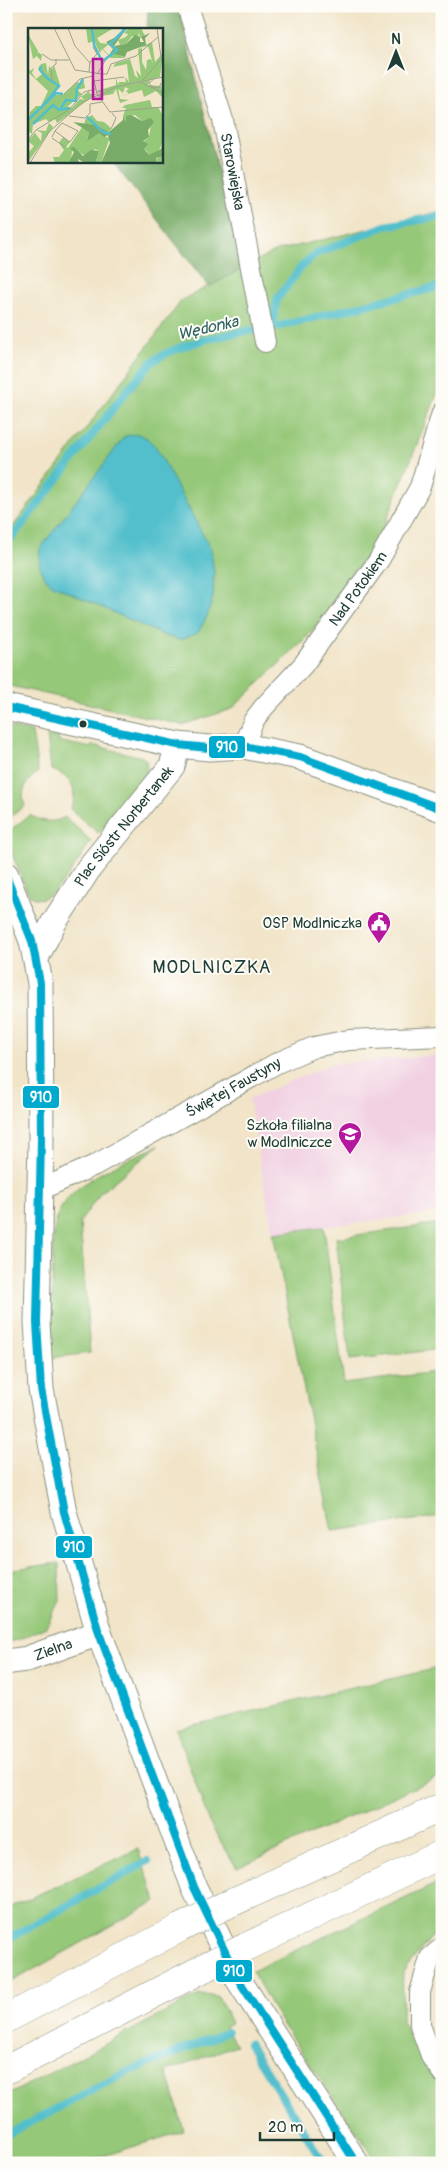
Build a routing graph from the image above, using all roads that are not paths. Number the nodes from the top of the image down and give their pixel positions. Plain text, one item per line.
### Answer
1 (187, 6) edge
2 (265, 342) dead end
3 (442, 413) edge
4 (6, 708) edge
5 (178, 745) junction
6 (244, 746) junction
7 (442, 809) edge
8 (6, 875) edge
9 (13, 909) edge
10 (36, 958) junction
11 (442, 1036) edge
12 (40, 1190) junction
13 (99, 1633) junction
14 (6, 1662) edge
15 (442, 1807) edge
16 (442, 1854) edge
17 (442, 1948) edge
18 (6, 2019) edge
19 (6, 2070) edge
20 (442, 2072) edge
21 (356, 2163) edge

1 - 2 street, Starowiejska
3 - 6 street, Nad Potokiem
4 - 5 street, Plac Sióstr Norbertanek
5 - 6 street
5 - 10 street, Plac Sióstr Norbertanek
6 - 7 street
8 - 9 street
9 - 10 street
10 - 12 street
11 - 12 street, Świętej Faustyny
12 - 13 street
13 - 14 street, Zielna
13 - 21 street
15 - 18 highway, bridge
16 - 19 highway, bridge
17 - 20 street

